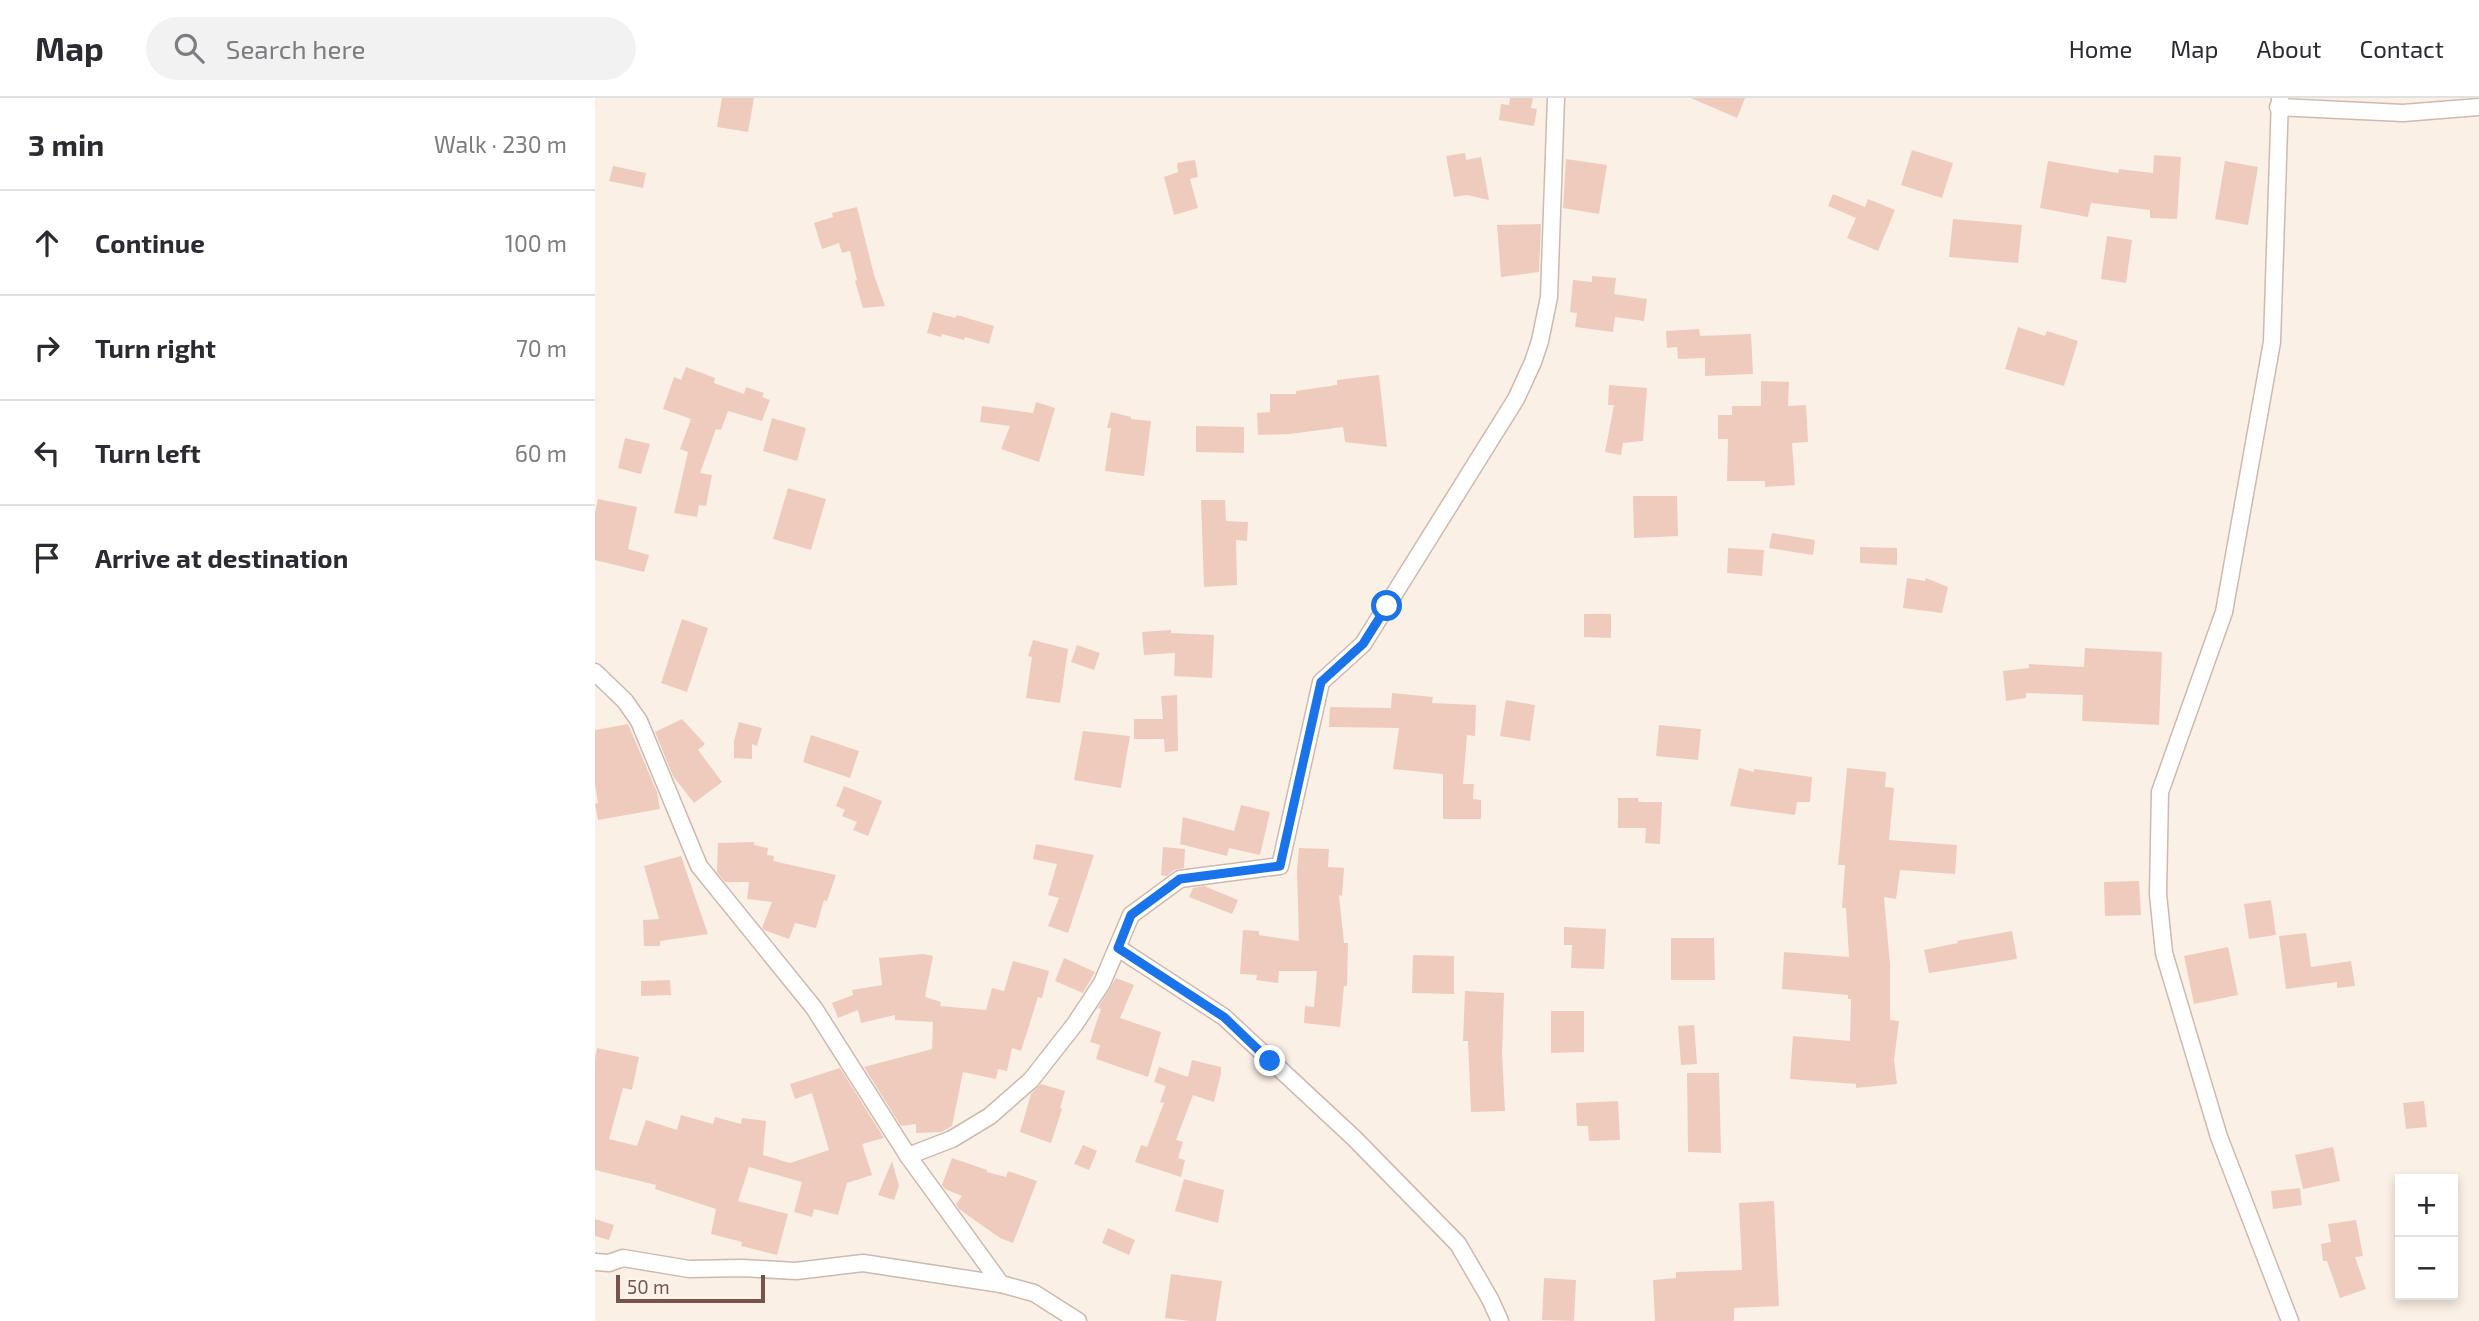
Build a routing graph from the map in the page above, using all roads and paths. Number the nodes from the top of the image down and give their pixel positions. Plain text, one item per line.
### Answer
1 (1556, 98) edge
2 (2279, 102) edge
3 (2479, 107) edge
4 (595, 672) edge
5 (1118, 948) junction
6 (908, 1156) junction
7 (595, 1262) edge
8 (1001, 1284) junction
9 (1078, 1321) edge
10 (1500, 1321) edge
11 (2290, 1321) edge

1 - 5 street
2 - 3 street
2 - 11 street
4 - 6 street
5 - 6 street
5 - 10 street
6 - 8 street
7 - 8 street
8 - 9 street

